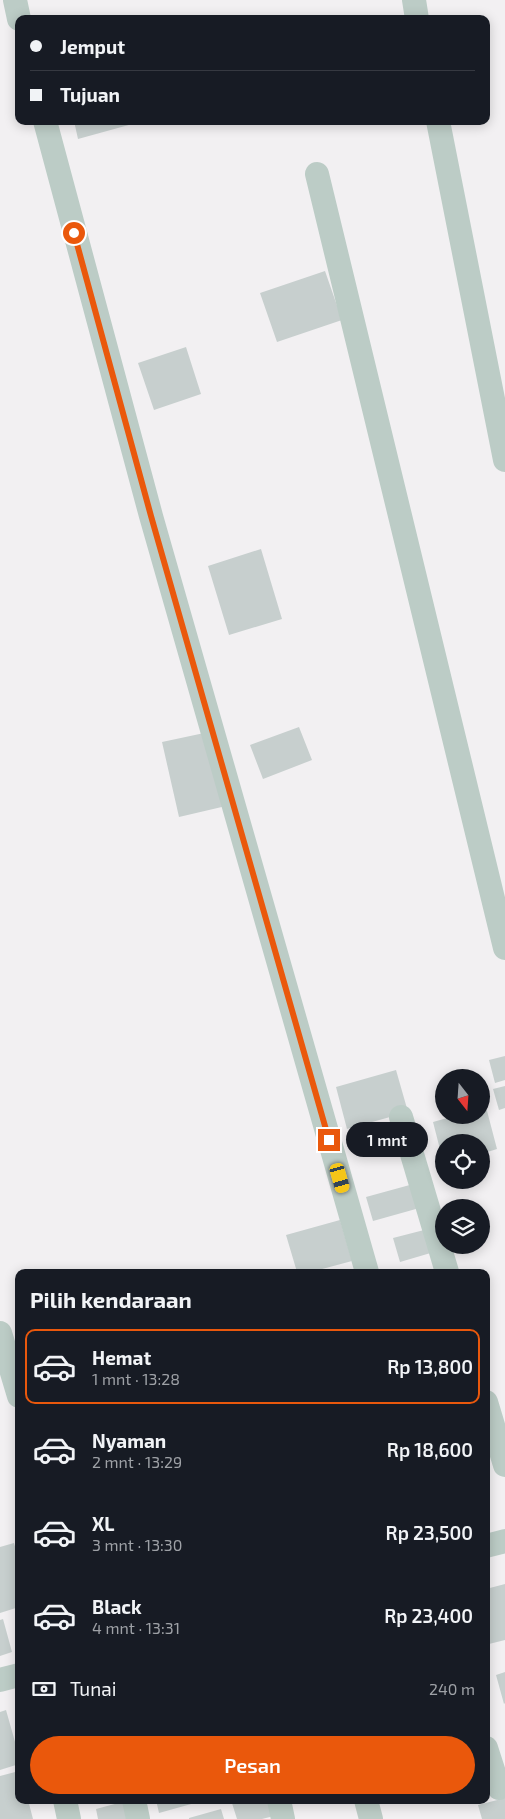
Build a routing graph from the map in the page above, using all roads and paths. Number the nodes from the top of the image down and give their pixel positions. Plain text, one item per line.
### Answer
1 (15, 0) edge
2 (414, 0) edge
3 (18, 15) edge
4 (416, 15) edge
5 (46, 125) edge
6 (439, 125) edge
7 (317, 174) dead end
8 (505, 460) edge
9 (505, 948) edge
10 (401, 1117) dead end
11 (366, 1269) edge
12 (446, 1269) edge
13 (0, 1333) edge
14 (15, 1383) edge
15 (490, 1415) edge
16 (505, 1465) edge
17 (505, 1541) edge
18 (490, 1545) edge
19 (15, 1676) edge
20 (0, 1680) edge
21 (490, 1761) edge
22 (498, 1788) dead end
23 (66, 1804) edge
24 (135, 1804) edge
25 (280, 1804) edge
26 (367, 1804) edge
27 (69, 1819) edge
28 (138, 1819) edge
29 (283, 1819) edge
30 (371, 1819) edge

1 - 3 street
2 - 4 street
5 - 11 street
6 - 8 street
7 - 9 street
10 - 12 street
13 - 14 street
15 - 16 street
17 - 18 street
19 - 20 street
21 - 22 street
23 - 27 street
24 - 28 street
25 - 29 street
26 - 30 street

